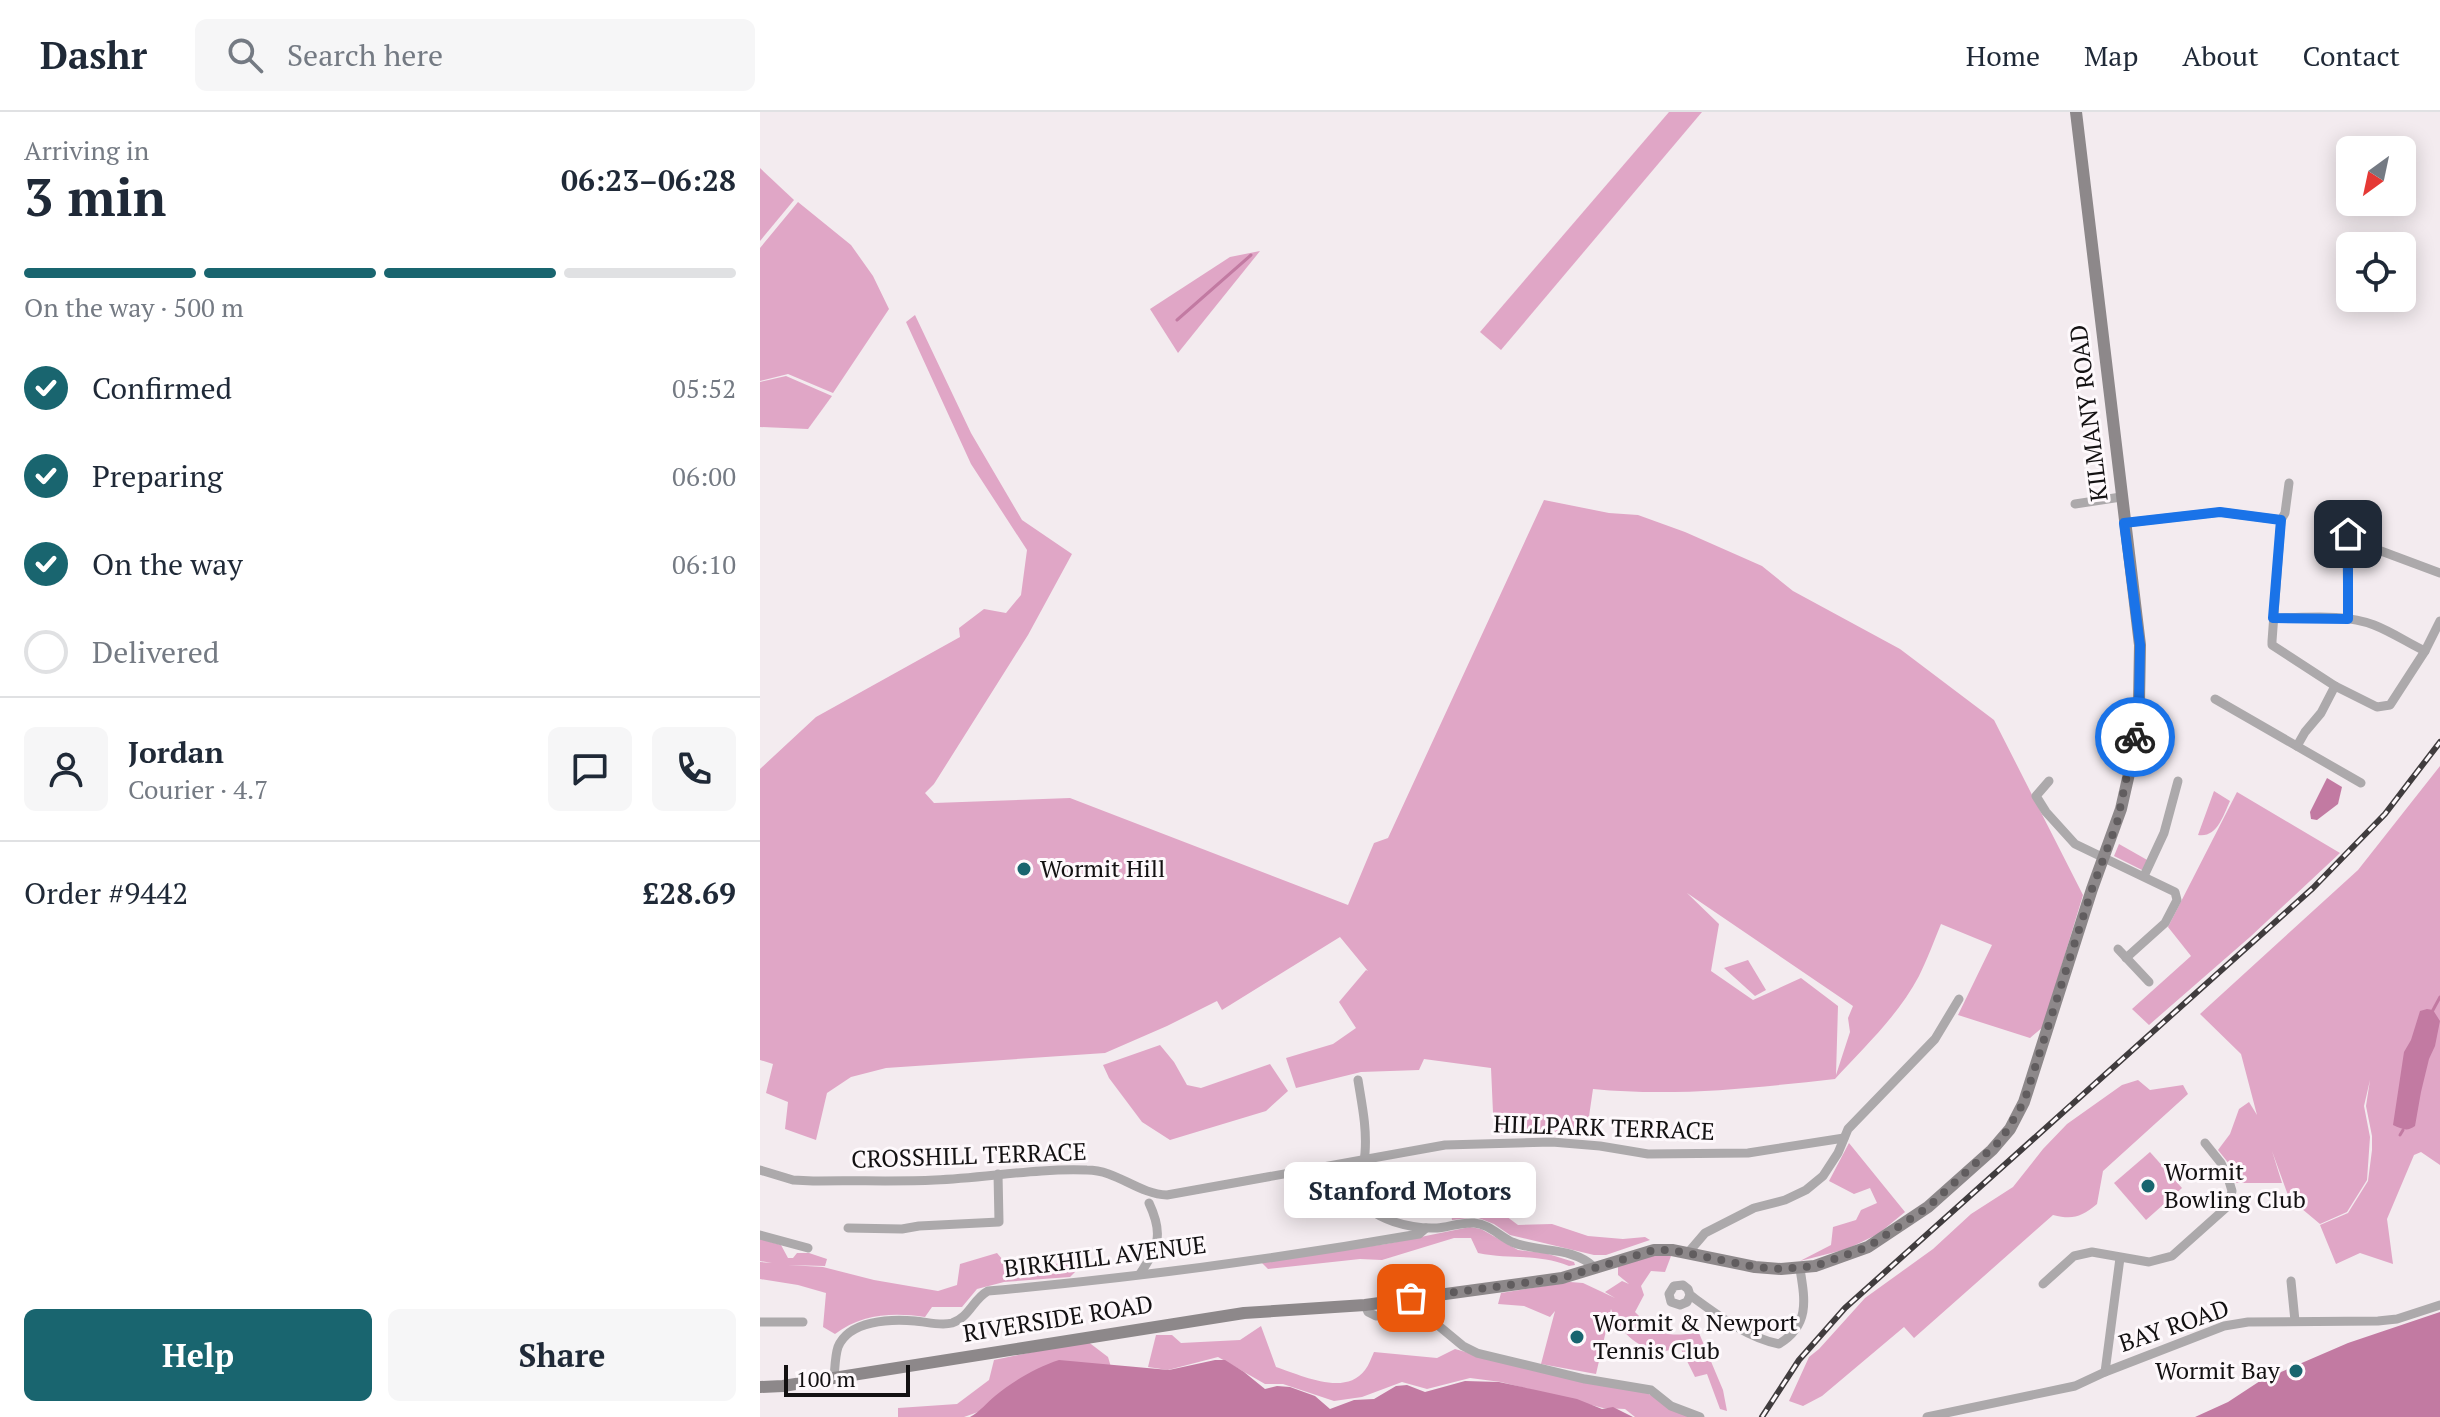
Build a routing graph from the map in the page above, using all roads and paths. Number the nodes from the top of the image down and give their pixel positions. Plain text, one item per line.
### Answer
1 (2076, 112) edge
2 (2289, 483) dead end
3 (2121, 497) junction
4 (2075, 504) dead end
5 (2351, 510) dead end
6 (2281, 520) junction
7 (2124, 523) junction
8 (2347, 550) junction
9 (2440, 573) edge
10 (2273, 618) junction
11 (2348, 619) junction
12 (2440, 621) edge
13 (2425, 651) junction
14 (2335, 686) junction
15 (2215, 699) dead end
16 (2297, 746) junction
17 (2049, 781) dead end
18 (2178, 781) dead end
19 (2361, 783) dead end
20 (2106, 853) junction
21 (2144, 876) junction
22 (2118, 949) dead end
23 (2126, 958) junction
24 (2149, 982) dead end
25 (1959, 999) dead end
26 (1358, 1080) dead end
27 (1844, 1138) junction
28 (2205, 1143) dead end
29 (1364, 1160) junction
30 (760, 1170) edge
31 (998, 1174) junction
32 (1149, 1203) dead end
33 (848, 1228) dead end
34 (1426, 1228) junction
35 (760, 1235) edge
36 (808, 1248) dead end
37 (1687, 1254) junction
38 (2120, 1258) junction
39 (1589, 1269) junction
40 (1800, 1269) junction
41 (1140, 1274) junction
42 (2291, 1281) dead end
43 (2043, 1284) dead end
44 (1690, 1295) dead end
45 (1365, 1305) junction
46 (2440, 1305) edge
47 (2295, 1321) junction
48 (760, 1322) edge
49 (803, 1322) dead end
50 (2105, 1372) junction
51 (834, 1378) junction
52 (760, 1387) edge
53 (1700, 1417) edge
54 (1927, 1417) edge

1 - 3 main road, KILMANY ROAD
2 - 6 street
3 - 4 street
3 - 7 main road, KILMANY ROAD
5 - 8 street
6 - 7 street
6 - 10 street
7 - 20 main road, KILMANY ROAD
8 - 9 street
8 - 11 street
10 - 11 street
10 - 14 street
11 - 13 street
12 - 13 street
13 - 14 street
14 - 16 street
15 - 16 street
16 - 19 street
17 - 20 street
18 - 21 street
20 - 21 street
20 - 40 main road, KILMANY ROAD
21 - 23 street
22 - 23 street
23 - 24 street
25 - 27 street
26 - 29 street
27 - 29 street, HILLPARK TERRACE
27 - 37 street
28 - 38 street
29 - 31 street, CROSSHILL TERRACE
29 - 34 street
30 - 31 street, CROSSHILL TERRACE
31 - 33 street
32 - 41 street
34 - 39 street
34 - 41 street, BIRKHILL AVENUE
35 - 36 street
37 - 39 main road, RIVERSIDE ROAD
37 - 40 main road, RIVERSIDE ROAD
38 - 43 street
38 - 50 street
39 - 45 main road, RIVERSIDE ROAD
40 - 44 street
41 - 51 street, BIRKHILL AVENUE
42 - 47 street
45 - 51 main road, RIVERSIDE ROAD
45 - 53 street
46 - 47 street, BAY ROAD
47 - 50 street, BAY ROAD
48 - 49 street
50 - 54 street, BAY ROAD
51 - 52 main road, RIVERSIDE ROAD

